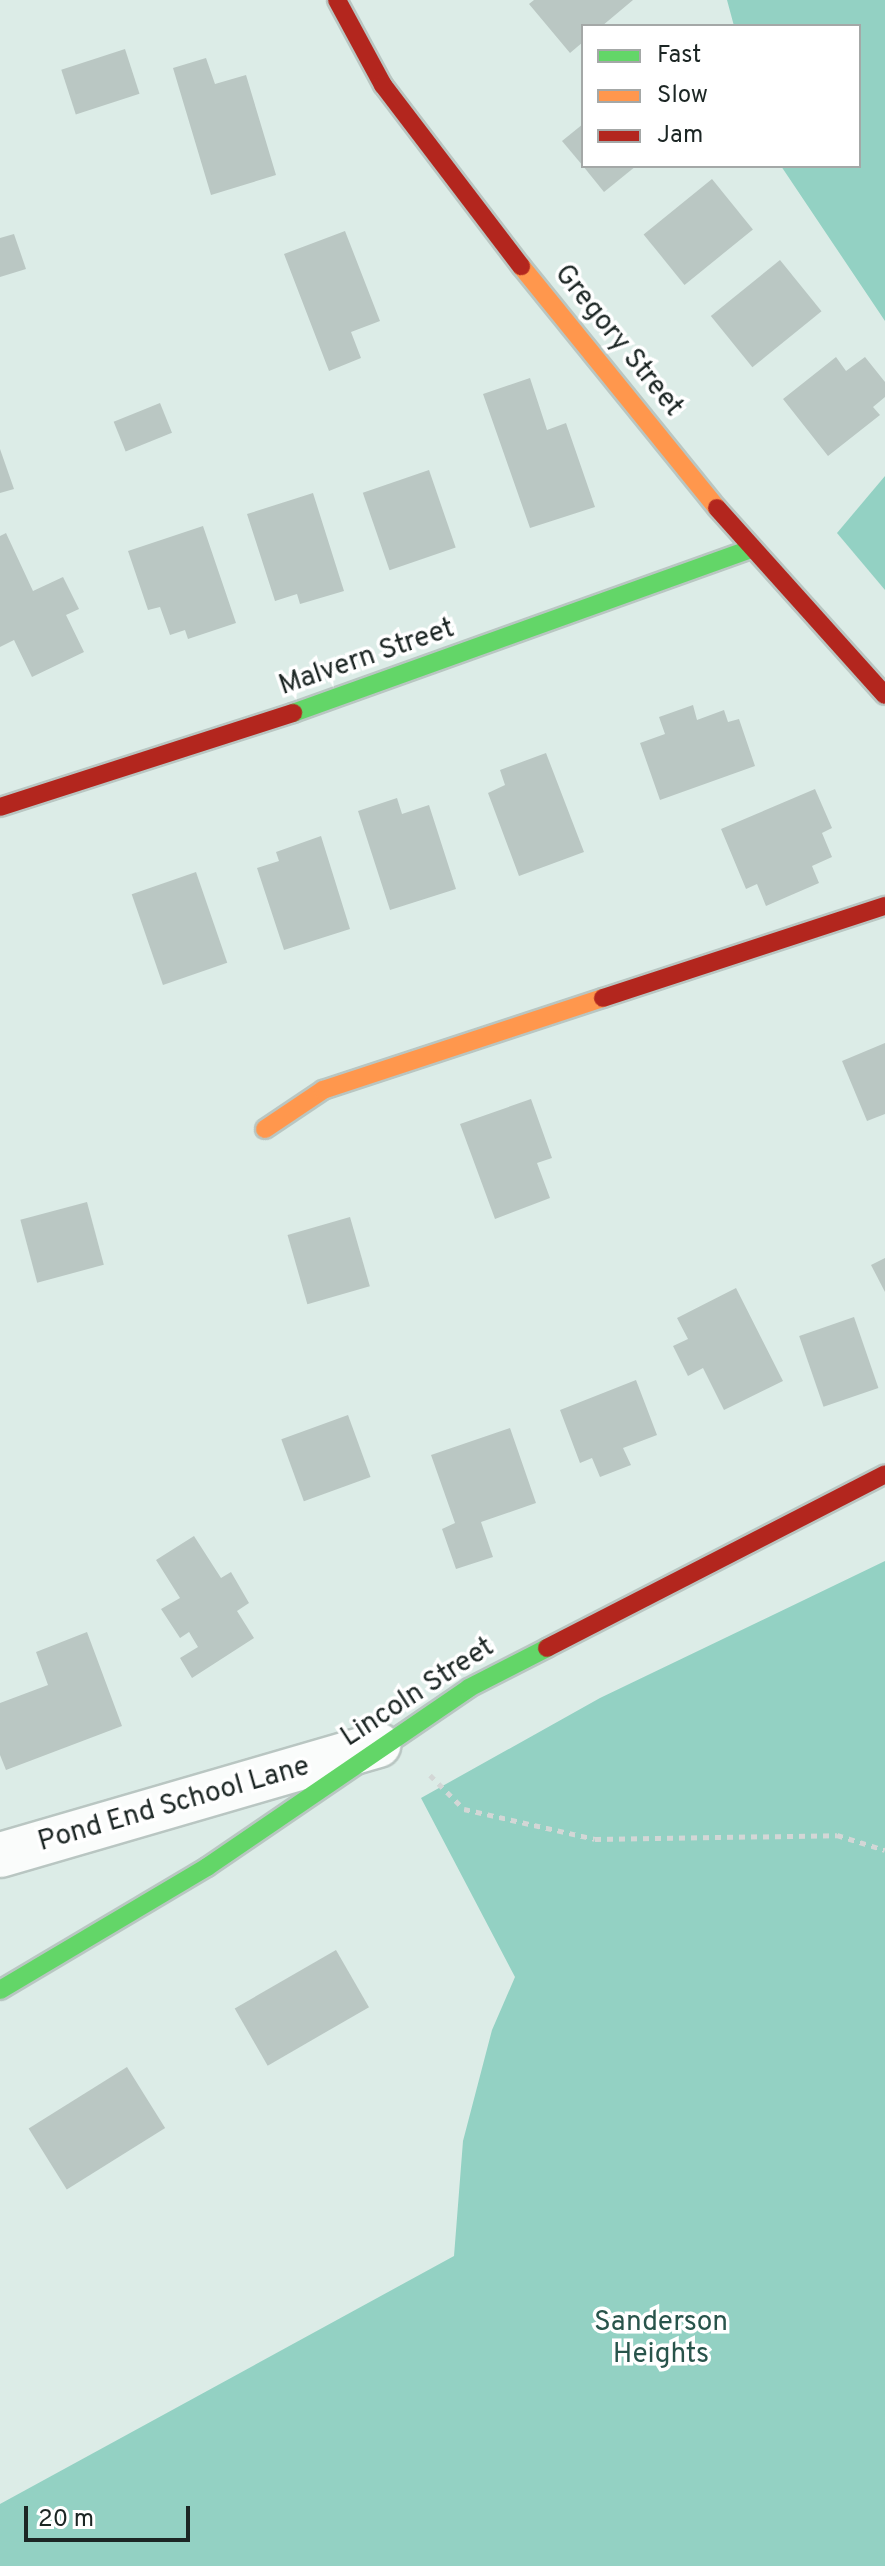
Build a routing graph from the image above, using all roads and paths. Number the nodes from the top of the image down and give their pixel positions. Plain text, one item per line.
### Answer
1 (337, 0) edge
2 (749, 550) junction
3 (885, 695) edge
4 (0, 807) edge
5 (885, 906) edge
6 (265, 1129) dead end
7 (885, 1474) edge
8 (394, 1740) junction
9 (885, 1850) edge
10 (0, 1855) edge
11 (0, 1990) edge

1 - 2 street, Gregory Street
2 - 3 street, Gregory Street
2 - 4 street, Malvern Street
5 - 6 street
7 - 8 street, Lincoln Street
8 - 9 path
8 - 10 street, Pond End School Lane
8 - 11 street, Lincoln Street

